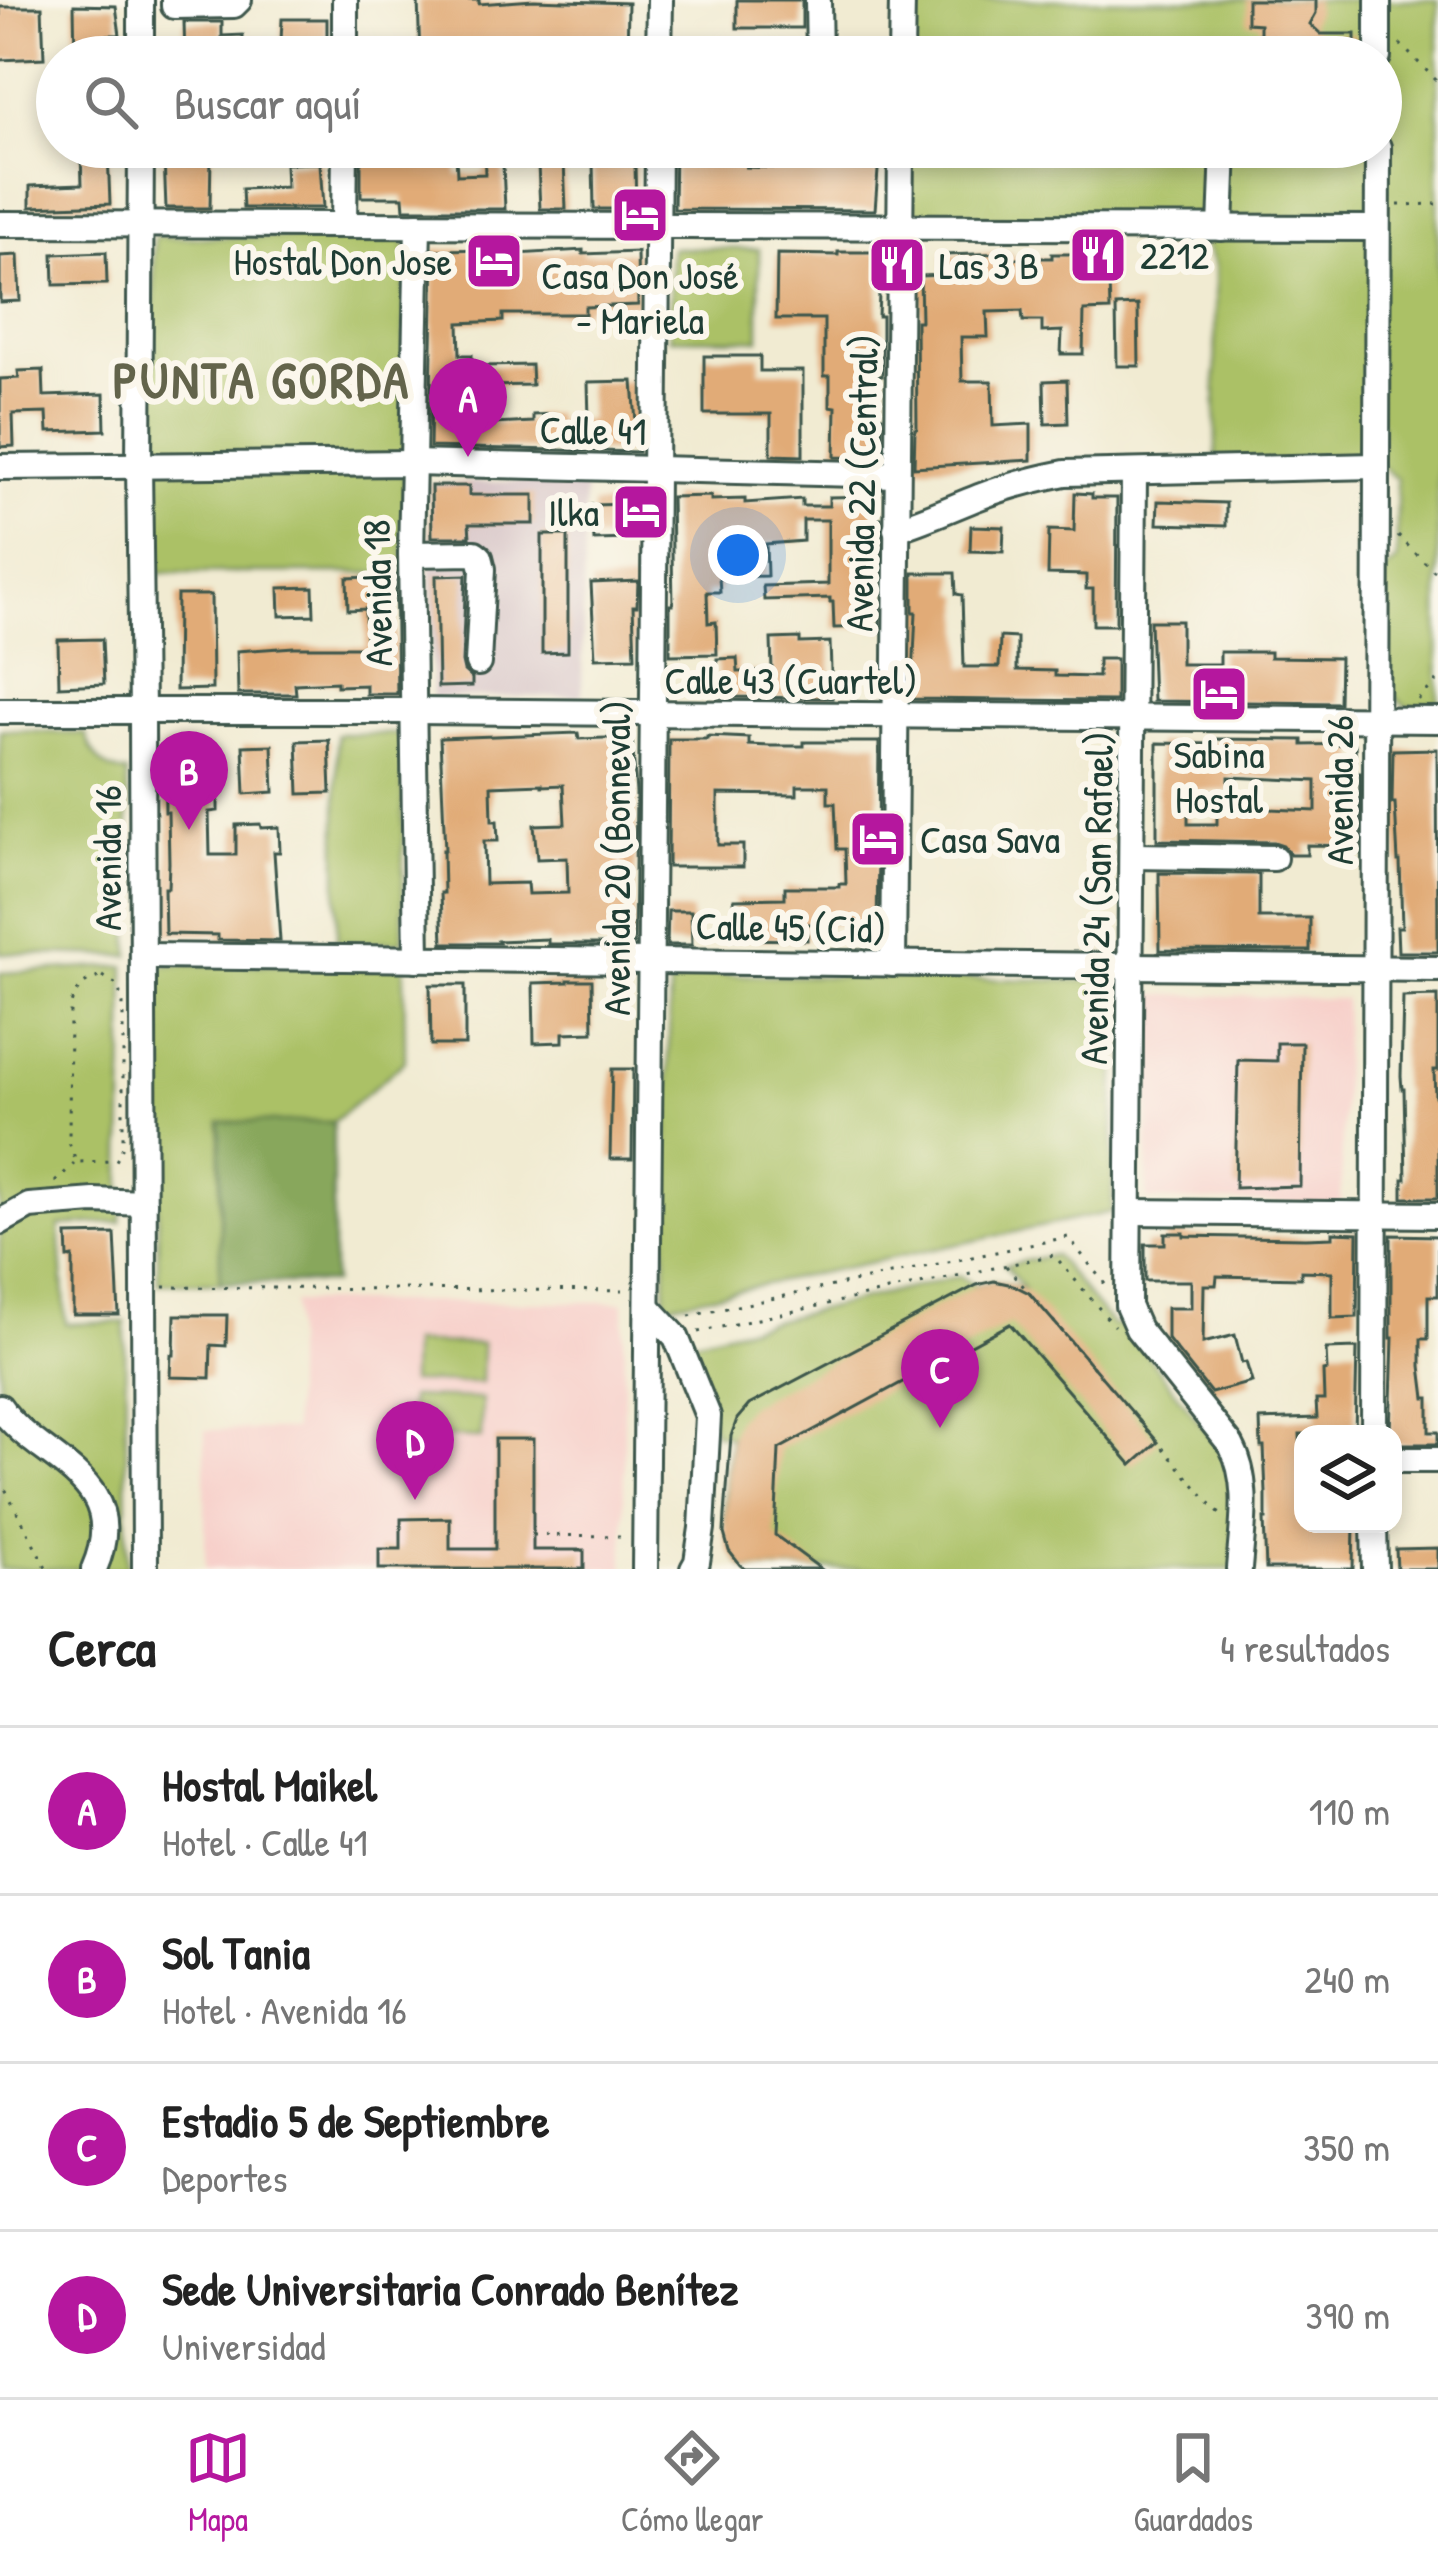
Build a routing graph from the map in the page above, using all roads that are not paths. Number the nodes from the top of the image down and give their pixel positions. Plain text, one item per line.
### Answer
1 (141, 0) edge
2 (174, 0) edge
3 (239, 0) edge
4 (346, 0) edge
5 (660, 0) edge
6 (902, 0) edge
7 (818, 2) edge
8 (141, 36) edge
9 (345, 36) edge
10 (659, 36) edge
11 (819, 36) edge
12 (901, 36) edge
13 (141, 168) edge
14 (345, 168) edge
15 (658, 168) edge
16 (901, 168) edge
17 (1223, 168) edge
18 (1378, 168) edge
19 (1377, 217) junction
20 (0, 224) edge
21 (141, 224) junction
22 (344, 225) junction
23 (418, 225) junction
24 (658, 226) junction
25 (900, 227) junction
26 (1221, 228) junction
27 (412, 463) junction
28 (139, 464) junction
29 (1375, 466) junction
30 (0, 467) edge
31 (653, 467) junction
32 (1135, 473) junction
33 (897, 476) junction
34 (896, 529) junction
35 (411, 554) junction
36 (478, 663) dead end
37 (0, 711) edge
38 (414, 711) junction
39 (142, 712) junction
40 (653, 715) junction
41 (895, 716) junction
42 (1134, 718) junction
43 (1375, 719) junction
44 (1438, 719) edge
45 (1132, 856) junction
46 (1274, 857) dead end
47 (143, 956) junction
48 (417, 959) junction
49 (651, 961) junction
50 (892, 964) junction
51 (1131, 966) junction
52 (1374, 968) junction
53 (1438, 969) edge
54 (144, 1203) junction
55 (1129, 1212) junction
56 (1373, 1214) junction
57 (1438, 1215) edge
58 (0, 1222) edge
59 (659, 1314) junction
60 (0, 1407) edge
61 (1374, 1425) edge
62 (1402, 1460) edge
63 (1438, 1460) edge
64 (1374, 1533) edge
65 (94, 1569) edge
66 (145, 1569) edge
67 (645, 1569) edge
68 (693, 1569) edge
69 (1239, 1569) edge
70 (1375, 1569) edge

1 - 8 street
2 - 3 street
4 - 9 street
5 - 10 street
6 - 12 street
7 - 11 street
13 - 21 street, Avenida 16
14 - 22 street
15 - 24 street, Avenida 20 (Bonneval)
16 - 25 street, Avenida 22 (Central)
17 - 26 street
18 - 19 street, Avenida 26
19 - 26 street
19 - 29 street, Avenida 26
20 - 21 street
21 - 22 street
21 - 28 street, Avenida 16
22 - 23 street
23 - 24 street
23 - 27 street, Avenida 18
24 - 25 street
24 - 31 street, Avenida 20 (Bonneval)
25 - 26 street
25 - 33 street, Avenida 22 (Central)
27 - 28 street, Calle 41
27 - 31 street, Calle 41
27 - 35 street, Avenida 18
28 - 30 street, Calle 41
28 - 39 street, Avenida 16
29 - 32 street
29 - 43 street, Avenida 26
31 - 33 street, Calle 41
31 - 40 street, Avenida 20 (Bonneval)
32 - 34 street
32 - 42 street, Avenida 24 (San Rafael)
33 - 34 street, Avenida 22 (Central)
34 - 41 street, Avenida 22 (Central)
35 - 36 street
35 - 38 street, Avenida 18
37 - 39 street, Calle 43 (Cuartel)
38 - 39 street, Calle 43 (Cuartel)
38 - 40 street, Calle 43 (Cuartel)
38 - 48 street, Avenida 18
39 - 47 street, Avenida 16
40 - 41 street, Calle 43 (Cuartel)
40 - 49 street, Avenida 20 (Bonneval)
41 - 42 street, Calle 43 (Cuartel)
41 - 50 street, Avenida 22 (Central)
42 - 43 street, Calle 43 (Cuartel)
42 - 45 street, Avenida 24 (San Rafael)
43 - 44 street, Calle 43 (Cuartel)
43 - 52 street, Avenida 26
45 - 46 street
45 - 51 street, Avenida 24 (San Rafael)
47 - 48 street, Calle 45 (Cid)
47 - 54 street, Avenida 16
48 - 49 street, Calle 45 (Cid)
49 - 50 street, Calle 45 (Cid)
49 - 59 street, Avenida 20 (Bonneval)
50 - 51 street, Calle 45 (Cid)
51 - 52 street, Calle 45 (Cid)
51 - 55 street, Avenida 24 (San Rafael)
52 - 53 street, Calle 45 (Cid)
52 - 56 street, Avenida 26
54 - 58 street
54 - 66 street, Avenida 16
55 - 56 street
55 - 69 street, Avenida 24 (San Rafael)
56 - 57 street
56 - 61 street, Avenida 26
59 - 67 street, Avenida 20 (Bonneval)
59 - 68 street
60 - 65 street
62 - 63 street
64 - 70 street

